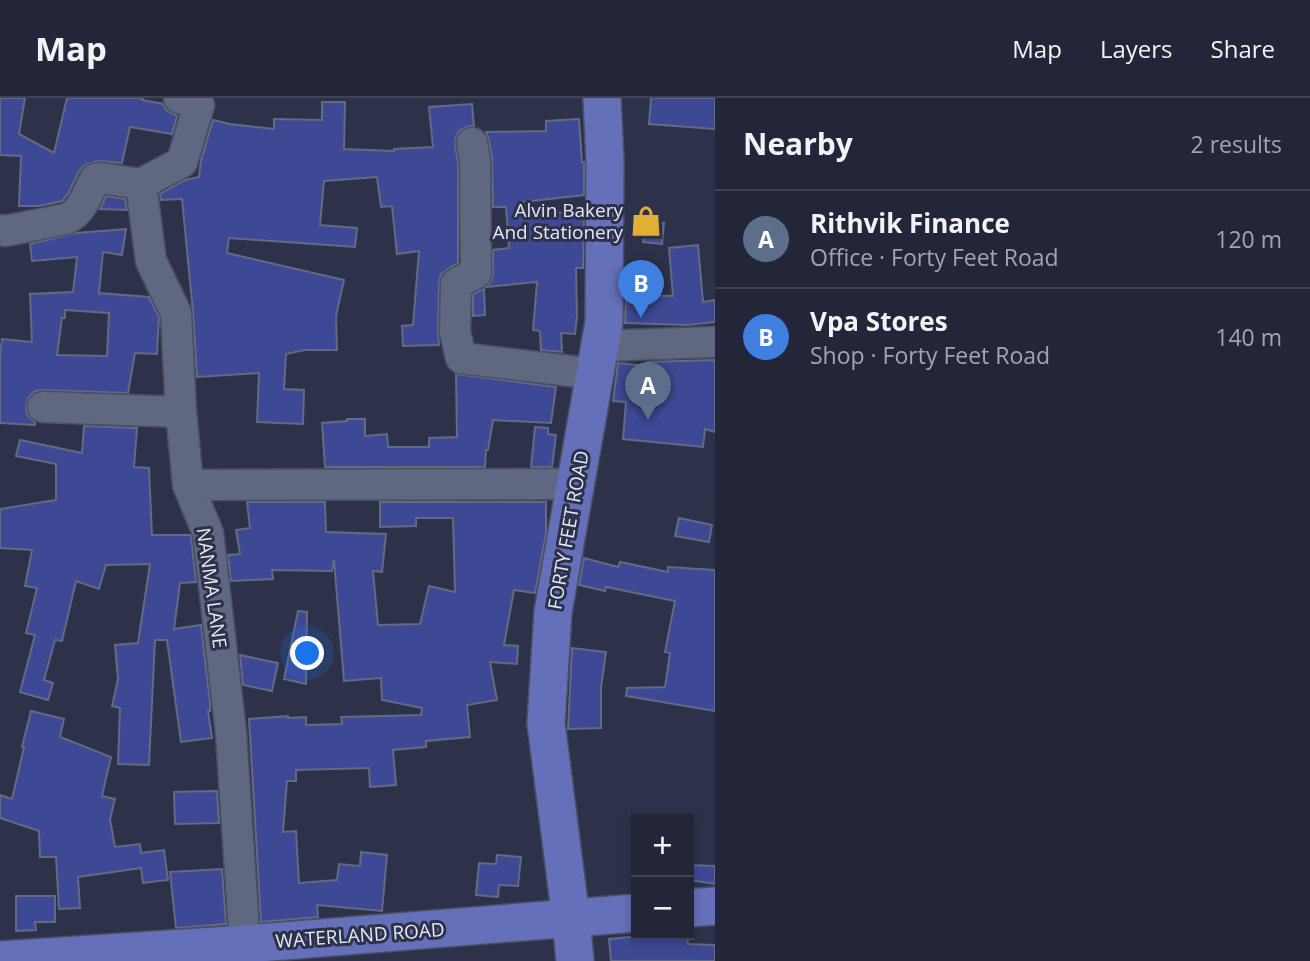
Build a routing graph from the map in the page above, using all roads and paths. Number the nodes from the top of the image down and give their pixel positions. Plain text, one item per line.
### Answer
1 (178, 98) edge
2 (602, 98) edge
3 (472, 143) dead end
4 (141, 184) junction
5 (0, 230) edge
6 (715, 342) edge
7 (598, 360) junction
8 (43, 407) dead end
9 (181, 411) junction
10 (576, 484) junction
11 (188, 485) junction
12 (715, 906) edge
13 (694, 908) edge
14 (631, 913) edge
15 (572, 919) junction
16 (246, 952) edge
17 (0, 960) edge
18 (575, 961) edge

1 - 4 street
2 - 7 main road, FORTY FEET ROAD
3 - 7 street
4 - 5 street
4 - 9 street, NANMA LANE
6 - 7 street
7 - 10 main road, FORTY FEET ROAD
8 - 9 street
9 - 11 street, NANMA LANE
10 - 11 street
10 - 15 main road, FORTY FEET ROAD
11 - 16 street, NANMA LANE
12 - 13 main road
14 - 15 main road, WATERLAND ROAD
15 - 16 main road, WATERLAND ROAD
15 - 18 main road, FORTY FEET ROAD
16 - 17 main road, WATERLAND ROAD

